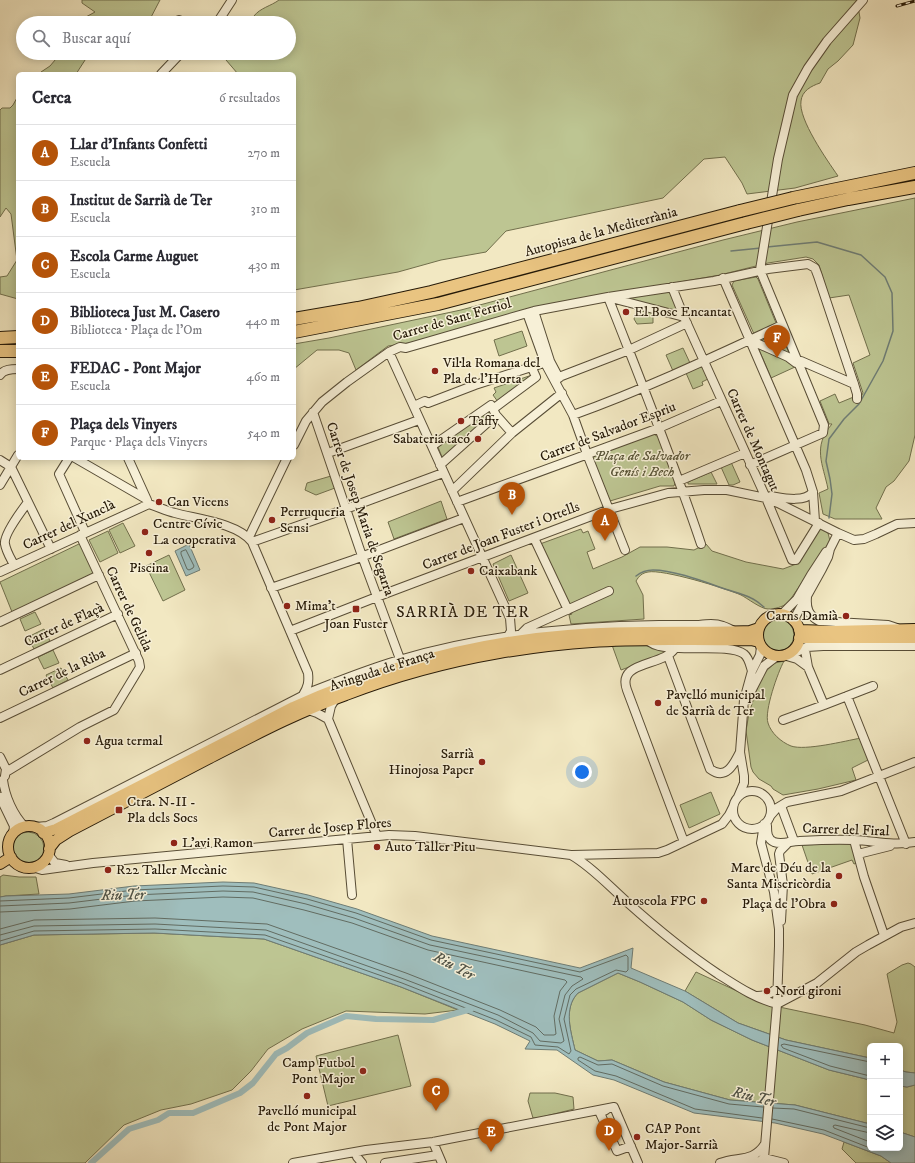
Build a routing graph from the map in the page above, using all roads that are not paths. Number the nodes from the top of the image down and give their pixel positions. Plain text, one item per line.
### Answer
1 (232, 0) edge
2 (863, 0) edge
3 (222, 16) edge
4 (174, 60) edge
5 (163, 72) edge
6 (915, 173) edge
7 (915, 187) edge
8 (760, 270) junction
9 (723, 278) junction
10 (672, 287) junction
11 (608, 297) junction
12 (530, 312) junction
13 (296, 319) edge
14 (686, 320) junction
15 (782, 325) junction
16 (296, 332) edge
17 (16, 337) edge
18 (0, 338) edge
19 (750, 340) junction
20 (629, 350) junction
21 (0, 351) edge
22 (16, 351) edge
23 (389, 352) junction
24 (547, 362) junction
25 (705, 362) junction
26 (798, 362) junction
27 (532, 368) junction
28 (16, 369) edge
29 (0, 375) edge
30 (559, 377) junction
31 (854, 384) junction
32 (644, 387) junction
33 (562, 393) junction
34 (857, 399) dead end
35 (721, 401) junction
36 (414, 406) junction
37 (313, 412) junction
38 (495, 412) junction
39 (573, 415) junction
40 (419, 420) junction
41 (659, 428) junction
42 (512, 433) junction
43 (296, 441) edge
44 (432, 446) junction
45 (795, 446) junction
46 (744, 453) junction
47 (328, 454) junction
48 (587, 454) junction
49 (16, 458) edge
50 (0, 460) edge
51 (68, 460) edge
52 (78, 460) edge
53 (129, 460) edge
54 (286, 460) edge
55 (440, 465) junction
56 (750, 465) junction
57 (11, 467) junction
58 (444, 473) junction
59 (679, 481) junction
60 (0, 485) edge
61 (683, 490) junction
62 (452, 491) junction
63 (813, 492) junction
64 (766, 498) junction
65 (148, 501) junction
66 (28, 502) junction
67 (457, 502) junction
68 (346, 509) junction
69 (610, 509) junction
70 (464, 518) junction
71 (817, 522) junction
72 (915, 523) edge
73 (838, 533) junction
74 (83, 534) junction
75 (534, 538) junction
76 (251, 539) junction
77 (701, 544) dead end
78 (830, 548) junction
79 (51, 549) junction
80 (625, 550) dead end
81 (362, 556) junction
82 (482, 558) junction
83 (14, 565) junction
84 (0, 572) edge
85 (99, 575) junction
86 (271, 588) junction
87 (609, 591) dead end
88 (377, 597) junction
89 (807, 597) junction
90 (568, 610) junction
91 (118, 614) junction
92 (781, 615) junction
93 (510, 618) junction
94 (793, 620) junction
95 (0, 622) edge
96 (759, 628) junction
97 (915, 629) edge
98 (899, 630) junction
99 (290, 631) junction
100 (522, 633) junction
101 (799, 634) junction
102 (508, 636) junction
103 (733, 636) junction
104 (915, 638) edge
105 (648, 641) junction
106 (760, 644) junction
107 (915, 646) edge
108 (675, 648) junction
109 (713, 648) junction
110 (806, 648) junction
111 (136, 653) junction
112 (784, 654) junction
113 (668, 656) junction
114 (400, 660) junction
115 (808, 667) junction
116 (0, 670) edge
117 (752, 671) junction
118 (308, 674) junction
119 (873, 686) dead end
120 (321, 688) junction
121 (303, 695) junction
122 (847, 696) junction
123 (336, 698) junction
124 (824, 704) junction
125 (744, 707) junction
126 (308, 710) junction
127 (0, 718) edge
128 (328, 719) junction
129 (784, 720) dead end
130 (740, 752) junction
131 (0, 757) edge
132 (915, 762) edge
133 (744, 776) junction
134 (880, 776) junction
135 (3, 778) edge
136 (764, 796) junction
137 (0, 797) edge
138 (738, 797) junction
139 (784, 804) junction
140 (733, 807) junction
141 (767, 821) junction
142 (722, 824) junction
143 (744, 827) junction
144 (34, 829) junction
145 (13, 834) junction
146 (377, 836) junction
147 (347, 839) junction
148 (854, 840) junction
149 (684, 842) junction
150 (792, 842) junction
151 (915, 842) edge
152 (761, 843) junction
153 (897, 844) junction
154 (906, 844) junction
155 (48, 852) junction
156 (858, 854) junction
157 (571, 855) junction
158 (594, 855) junction
159 (11, 858) junction
160 (0, 864) edge
161 (68, 865) junction
162 (32, 867) junction
163 (589, 867) junction
164 (352, 895) dead end
165 (915, 923) edge
166 (779, 929) junction
167 (884, 935) junction
168 (778, 987) junction
169 (754, 996) junction
170 (777, 1007) junction
171 (611, 1108) junction
172 (432, 1142) junction
173 (631, 1146) junction
174 (765, 1146) junction
175 (357, 1153) junction
176 (749, 1158) junction
177 (440, 1159) edge
178 (636, 1159) edge
179 (766, 1160) edge
180 (313, 1161) edge
181 (781, 1162) edge
182 (293, 1163) edge
183 (362, 1163) edge
184 (385, 1163) edge
185 (720, 1163) edge
186 (740, 1163) edge

1 - 3 street
2 - 8 street
4 - 5 street
6 - 13 highway, Autopista de la Mediterrània, bridge
7 - 16 highway, Autopista de la Mediterrània, bridge
8 - 9 street, Carrer de Sant Ferriol
8 - 15 street
8 - 31 street, Carrer de Sant Ferriol
9 - 10 street, Carrer de Sant Ferriol
9 - 19 street
10 - 11 street, Carrer de Sant Ferriol
10 - 14 street, Carrer de Montagut
11 - 12 street, Carrer de Sant Ferriol
11 - 14 street, Carrer de Sant Ferriol
11 - 20 street
12 - 23 street, Carrer de Sant Ferriol
12 - 24 street
14 - 20 street
14 - 25 street, Carrer de Montagut
15 - 19 street
15 - 26 street
17 - 18 highway
19 - 25 street
19 - 26 street
19 - 45 street
20 - 30 street
20 - 32 street
21 - 22 highway
23 - 36 street
23 - 37 street, Carrer de Sant Ferriol
24 - 27 street
24 - 30 street
24 - 33 street
25 - 32 street
25 - 35 street, Carrer de Montagut
26 - 31 street
26 - 45 street
27 - 36 street
27 - 38 street
28 - 29 street
30 - 33 street
31 - 34 street
32 - 39 street
32 - 41 street
33 - 39 street
33 - 42 street
35 - 41 street, Carrer de Salvador Espriu
35 - 46 street, Carrer de Montagut
36 - 40 street
37 - 43 street, Carrer de Sant Ferriol
37 - 47 street, Carrer de Josep Maria de Segarra
38 - 42 street
38 - 44 street
38 - 55 street
39 - 48 street
40 - 44 street
40 - 47 street
41 - 48 street, Carrer de Salvador Espriu
41 - 59 street
42 - 62 street
44 - 55 street
45 - 56 street
45 - 63 street
46 - 56 street, Carrer de Montagut
46 - 59 street
47 - 68 street, Carrer de Josep Maria de Segarra
48 - 67 street, Carrer de Salvador Espriu
48 - 69 street
49 - 57 street
50 - 57 street
51 - 74 street, Carrer de Gelida
52 - 65 street
53 - 65 street
54 - 76 street
55 - 58 street
56 - 64 street, Carrer de Montagut
57 - 60 street
57 - 66 street
58 - 62 street
58 - 68 street
59 - 61 street
61 - 64 street, Carrer de Joan Fuster i Ortells
61 - 69 street, Carrer de Joan Fuster i Ortells
61 - 77 street
62 - 67 street
63 - 64 street
63 - 71 street
64 - 71 street, Carrer de Joan Fuster i Ortells
64 - 71 street, Carrer de Montagut
65 - 74 street, Carrer del Xunclà
65 - 76 street
66 - 79 street
66 - 83 street
67 - 70 street
68 - 76 street
68 - 81 street, Carrer de Josep Maria de Segarra
69 - 75 street, Carrer de Joan Fuster i Ortells
69 - 80 street
70 - 81 street
70 - 82 street
71 - 73 street, Carrer de Joan Fuster i Ortells
72 - 73 street, Carrer de Joan Fuster i Ortells
73 - 78 street
74 - 79 street, Carrer del Xunclà
74 - 85 street, Carrer de Gelida
75 - 82 street, Carrer de Joan Fuster i Ortells
75 - 90 street
76 - 86 street
78 - 89 street
78 - 92 street
79 - 83 street, Carrer del Xunclà
81 - 86 street
81 - 88 street, Carrer de Josep Maria de Segarra
82 - 88 street, Carrer de Joan Fuster i Ortells
82 - 93 street
83 - 84 street, Carrer del Xunclà
85 - 91 street, Carrer de Gelida
85 - 95 street
86 - 99 street
87 - 90 street
88 - 99 street, Carrer de Joan Fuster i Ortells
88 - 114 street, Carrer de Josep Maria de Segarra
89 - 94 street
89 - 98 street
90 - 100 street
91 - 111 street, Carrer de Gelida
91 - 116 street, Carrer de Flaçà
92 - 94 main road
92 - 96 main road
93 - 100 street
93 - 102 street
94 - 101 main road
96 - 103 main road, Avinguda de França
96 - 106 main road
97 - 98 main road
98 - 101 main road
99 - 118 street
100 - 102 street, Avinguda de França
100 - 103 street, Avinguda de França
101 - 104 main road
101 - 112 main road
102 - 114 street, Avinguda de França
103 - 105 main road, Avinguda de França
103 - 106 main road, Avinguda de França
103 - 109 street
103 - 144 main road, Avinguda de França
105 - 108 street
105 - 123 main road, Avinguda de França
106 - 112 main road
106 - 117 street
107 - 110 street
108 - 109 street
108 - 113 street
109 - 117 street
110 - 112 street
110 - 115 street
111 - 127 street, Carrer de la Riba
111 - 135 street, Carrer de Gelida
112 - 115 street
112 - 125 street
113 - 130 street
113 - 149 street
114 - 120 street, Avinguda de França
115 - 124 street
117 - 125 street
118 - 120 street
118 - 121 street
119 - 122 street
120 - 121 street, Avinguda de França
121 - 144 street, Avinguda de França
122 - 124 street
122 - 134 street
123 - 126 main road, Avinguda de França
123 - 128 street
124 - 129 street
125 - 130 street
126 - 128 street
126 - 155 main road, Avinguda de França
128 - 146 street
130 - 133 street
131 - 135 street
132 - 134 street
133 - 136 street
133 - 138 street
134 - 139 street
134 - 154 street
135 - 144 street
136 - 138 street
136 - 139 street
136 - 141 street
137 - 145 street
138 - 140 street
139 - 141 street
139 - 150 street, Carrer del Firal
140 - 142 street
140 - 143 street
141 - 143 street
141 - 150 street, Carrer del Firal
141 - 152 street
142 - 143 street
142 - 149 street
143 - 152 street
144 - 145 main road
144 - 155 main road
145 - 159 main road
146 - 147 street, Carrer de Josep Flores
146 - 157 street, Carrer de Josep Flores
147 - 161 street, Carrer de Josep Flores
147 - 164 street
148 - 150 street, Carrer del Firal
148 - 153 street, Carrer del Firal
148 - 156 street
149 - 158 street
150 - 166 street
151 - 154 street, Carrer del Firal
152 - 166 street
153 - 154 street, Carrer del Firal
153 - 156 street, Carrer del Firal
155 - 161 street, Carrer de Josep Flores
155 - 162 main road
156 - 167 street
157 - 158 street
157 - 163 street, Carrer de Josep Flores
158 - 163 street
159 - 160 main road
159 - 162 main road
161 - 162 street, Carrer de Josep Flores
163 - 169 street, Carrer de Josep Flores
165 - 167 street
166 - 168 street
167 - 170 street
168 - 169 street
168 - 170 street
169 - 170 street, Carrer de Josep Flores
170 - 174 street
171 - 172 street
171 - 173 street
171 - 173 street
172 - 175 street
172 - 177 street
173 - 178 street
174 - 176 street
174 - 179 street
174 - 181 street
175 - 180 street
175 - 183 street
176 - 179 street
176 - 185 street
177 - 184 street
179 - 181 street
179 - 186 street
180 - 182 street

